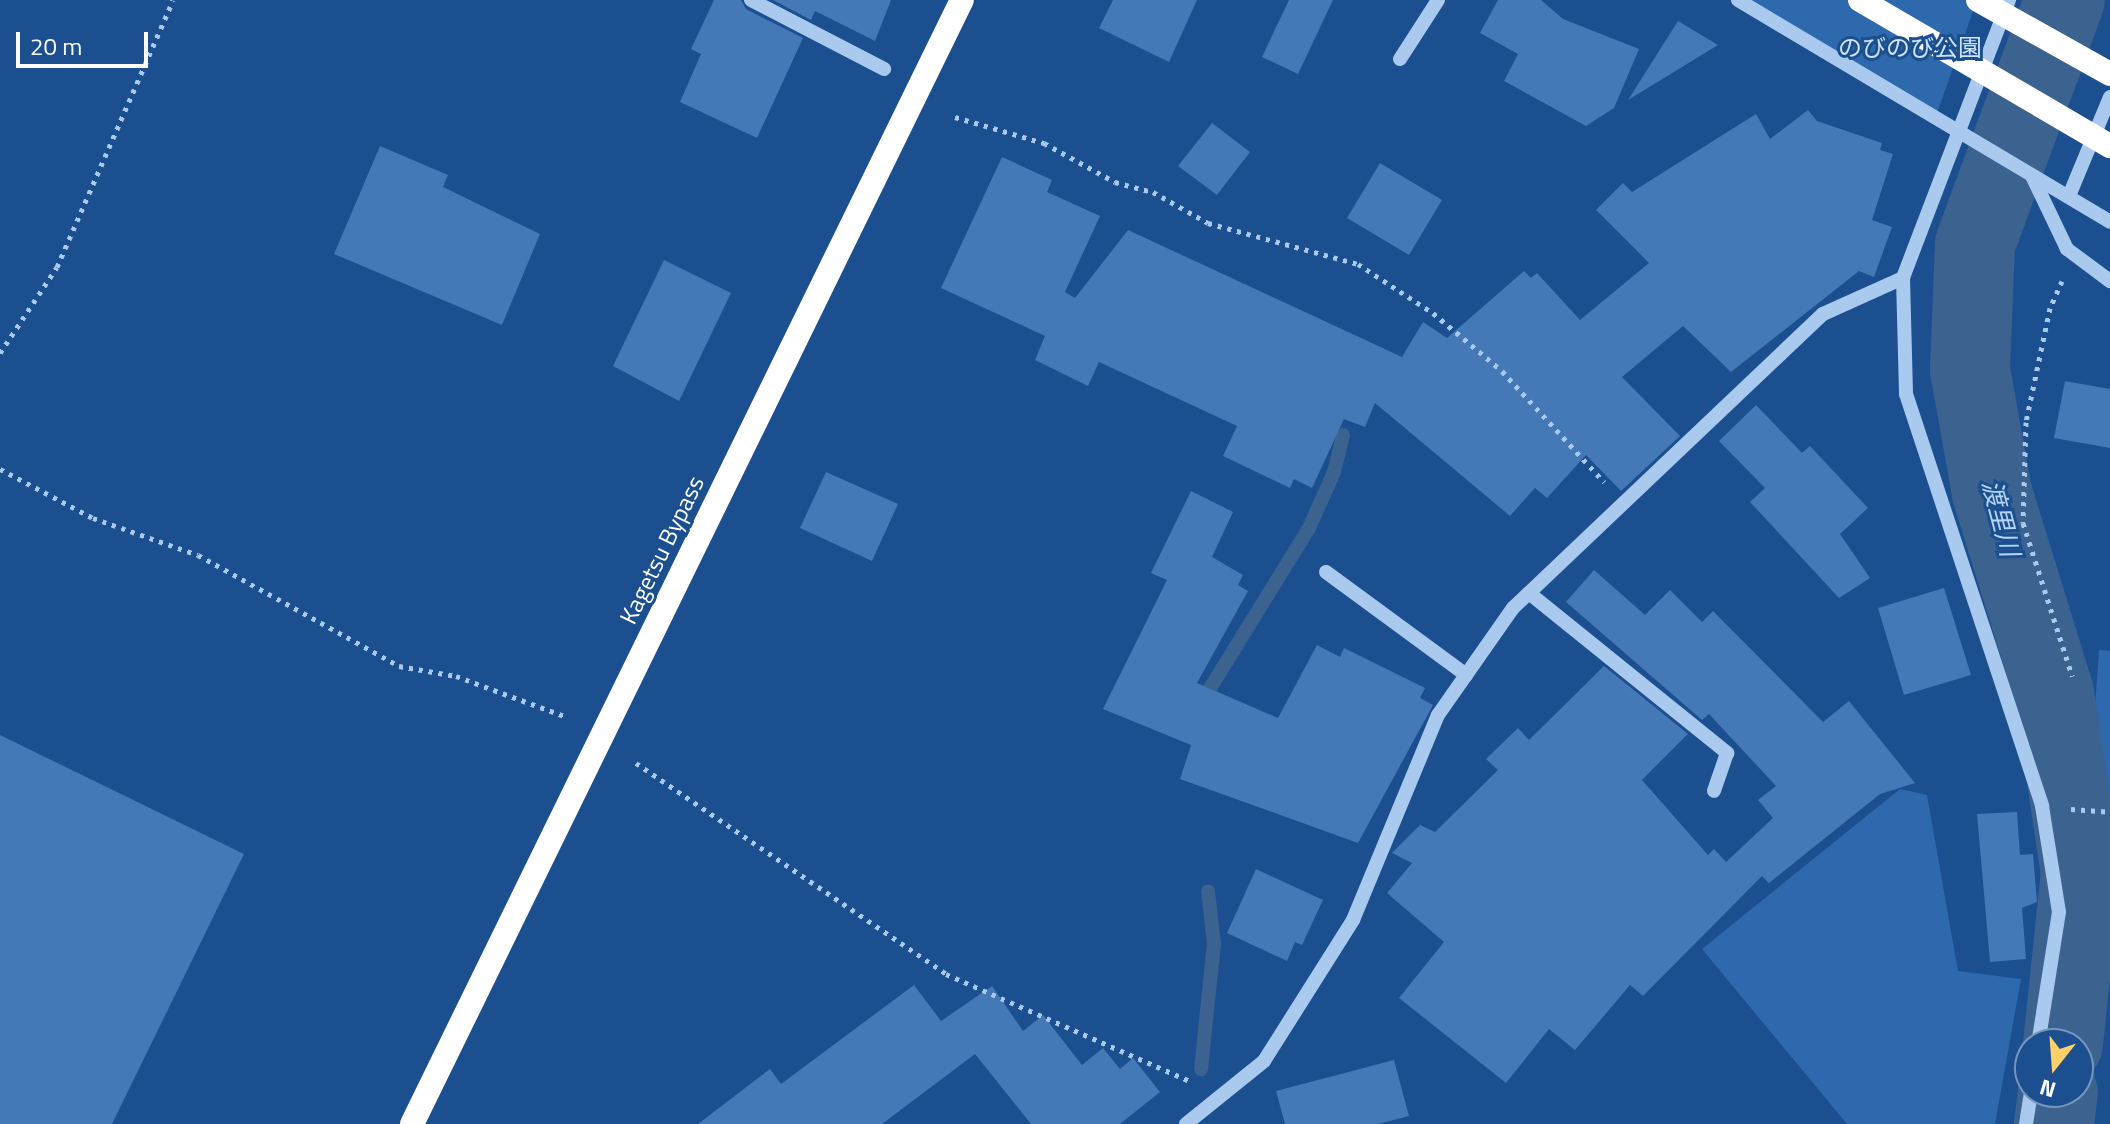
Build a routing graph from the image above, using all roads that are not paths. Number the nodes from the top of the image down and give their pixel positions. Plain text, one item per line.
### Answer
1 (751, 0) edge
2 (962, 0) edge
3 (1438, 0) edge
4 (1738, 0) edge
5 (1860, 0) edge
6 (1978, 0) edge
7 (2009, 0) edge
8 (1400, 59) dead end
9 (884, 69) dead end
10 (2110, 74) edge
11 (2110, 97) edge
12 (1958, 131) junction
13 (2110, 146) edge
14 (2029, 175) junction
15 (2069, 196) junction
16 (2110, 222) edge
17 (1903, 278) junction
18 (2110, 281) edge
19 (1326, 572) dead end
20 (1529, 593) junction
21 (1466, 675) junction
22 (1714, 791) dead end
23 (2041, 1028) edge
24 (412, 1124) edge
25 (1186, 1124) edge

1 - 9 street
2 - 24 highway, Kagetsu Bypass
3 - 8 street
4 - 12 street
5 - 13 highway, bridge
6 - 10 highway, bridge
7 - 12 street
11 - 15 street
12 - 14 street
12 - 17 street
14 - 15 street
14 - 18 street
15 - 16 street
17 - 20 street
17 - 23 street
19 - 21 street
20 - 21 street
20 - 22 street
21 - 25 street

